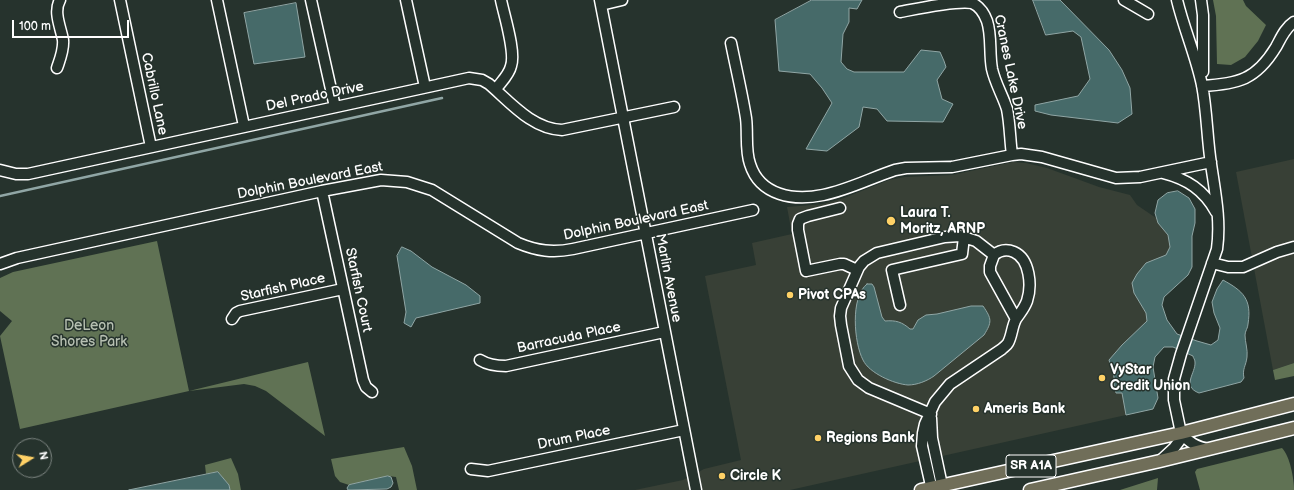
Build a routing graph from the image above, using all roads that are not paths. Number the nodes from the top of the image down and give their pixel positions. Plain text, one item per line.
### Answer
1 (60, 0) edge
2 (120, 0) edge
3 (217, 0) edge
4 (311, 0) edge
5 (406, 0) edge
6 (501, 0) edge
7 (622, 0) edge
8 (1124, 0) edge
9 (1177, 0) edge
10 (1201, 0) edge
11 (600, 2) edge
12 (900, 12) dead end
13 (1148, 14) dead end
14 (1294, 22) edge
15 (731, 43) dead end
16 (57, 68) dead end
17 (1202, 86) junction
18 (425, 87) junction
19 (496, 90) junction
20 (334, 107) junction
21 (674, 107) dead end
22 (623, 118) junction
23 (244, 126) junction
24 (152, 147) junction
25 (1012, 155) junction
26 (1211, 162) junction
27 (0, 170) edge
28 (1161, 173) junction
29 (322, 191) junction
30 (840, 208) dead end
31 (753, 210) dead end
32 (1218, 216) junction
33 (645, 233) junction
34 (964, 237) junction
35 (1294, 248) edge
36 (994, 255) junction
37 (1212, 263) junction
38 (0, 264) edge
39 (857, 270) junction
40 (343, 289) junction
41 (900, 305) dead end
42 (232, 320) dead end
43 (1016, 320) junction
44 (664, 332) junction
45 (480, 360) dead end
46 (372, 392) dead end
47 (1294, 404) edge
48 (931, 414) junction
49 (1294, 428) edge
50 (684, 430) junction
51 (1181, 433) junction
52 (1210, 450) junction
53 (1160, 461) junction
54 (470, 469) dead end
55 (934, 489) edge
56 (696, 490) edge
57 (1030, 490) edge

1 - 16 street
2 - 24 street, Cabrillo Lane
3 - 23 street
4 - 20 street
5 - 18 street
6 - 19 street
7 - 11 street
8 - 13 street
9 - 17 street
10 - 17 street
11 - 22 street, Marlin Avenue
12 - 25 street, Cranes Lake Drive
14 - 17 street
15 - 25 street
17 - 26 street
18 - 19 street, Del Prado Drive
18 - 20 street, Del Prado Drive
19 - 22 street, Del Prado Drive
20 - 23 street, Del Prado Drive
21 - 22 street, Del Prado Drive
22 - 33 street, Marlin Avenue
23 - 24 street, Del Prado Drive
24 - 27 street, Del Prado Drive
25 - 28 street
26 - 28 street
26 - 32 street
28 - 32 street
29 - 33 street, Dolphin Boulevard East
29 - 38 street, Dolphin Boulevard East
29 - 40 street, Starfish Court
30 - 39 street
31 - 33 street, Dolphin Boulevard East
32 - 37 street
33 - 44 street, Marlin Avenue
34 - 36 street
34 - 39 street
34 - 41 street
35 - 37 street
36 - 43 street
36 - 43 street
37 - 51 street
39 - 48 street
40 - 42 street, Starfish Place
40 - 46 street, Starfish Court
43 - 48 street
44 - 45 street, Barracuda Place
44 - 50 street, Marlin Avenue
47 - 51 main road, SR A1A
48 - 55 street
49 - 52 main road, SR A1A
50 - 54 street, Drum Place
50 - 56 street, Marlin Avenue
51 - 52 street
51 - 53 street
51 - 55 main road, SR A1A
52 - 53 main road, SR A1A
53 - 57 main road, SR A1A

